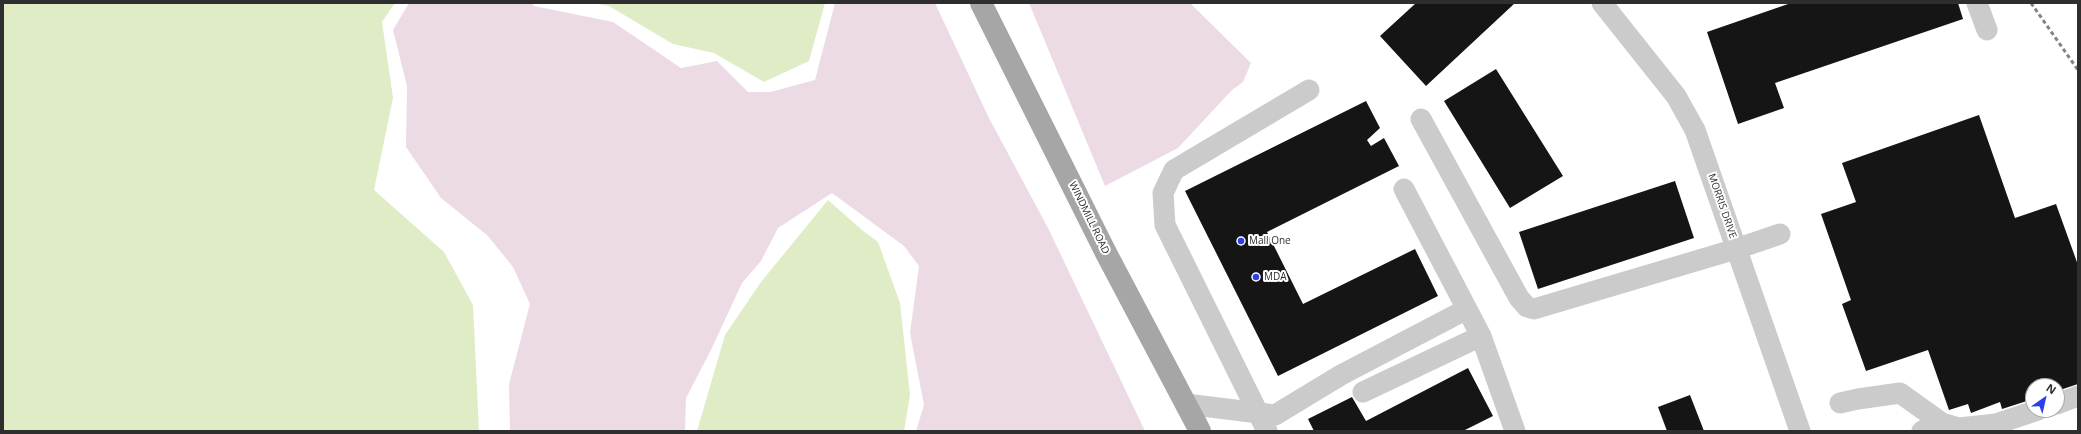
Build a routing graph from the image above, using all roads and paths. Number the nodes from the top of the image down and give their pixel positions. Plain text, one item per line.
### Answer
1 (981, 3) edge
2 (1602, 3) edge
3 (1978, 3) edge
4 (1987, 30) dead end
5 (1309, 90) dead end
6 (1421, 119) dead end
7 (1404, 189) dead end
8 (1780, 234) dead end
9 (1736, 249) junction
10 (1467, 309) junction
11 (1481, 336) junction
12 (1363, 392) dead end
13 (2078, 396) edge
14 (2065, 401) edge
15 (1186, 404) junction
16 (1840, 404) dead end
17 (2025, 414) edge
18 (1263, 422) edge
19 (1942, 423) junction
20 (1200, 431) edge
21 (1514, 431) edge
22 (1800, 431) edge
23 (1922, 431) edge

1 - 15 main road, WINDMILL ROAD
2 - 9 street, MORRIS DRIVE
3 - 4 street
5 - 18 street
6 - 9 street
7 - 10 street
8 - 9 street
9 - 22 street, MORRIS DRIVE
10 - 11 street
10 - 18 street
11 - 12 street
11 - 21 street
13 - 14 street
15 - 18 street
15 - 20 main road, WINDMILL ROAD
16 - 19 street
17 - 19 street
19 - 23 street

